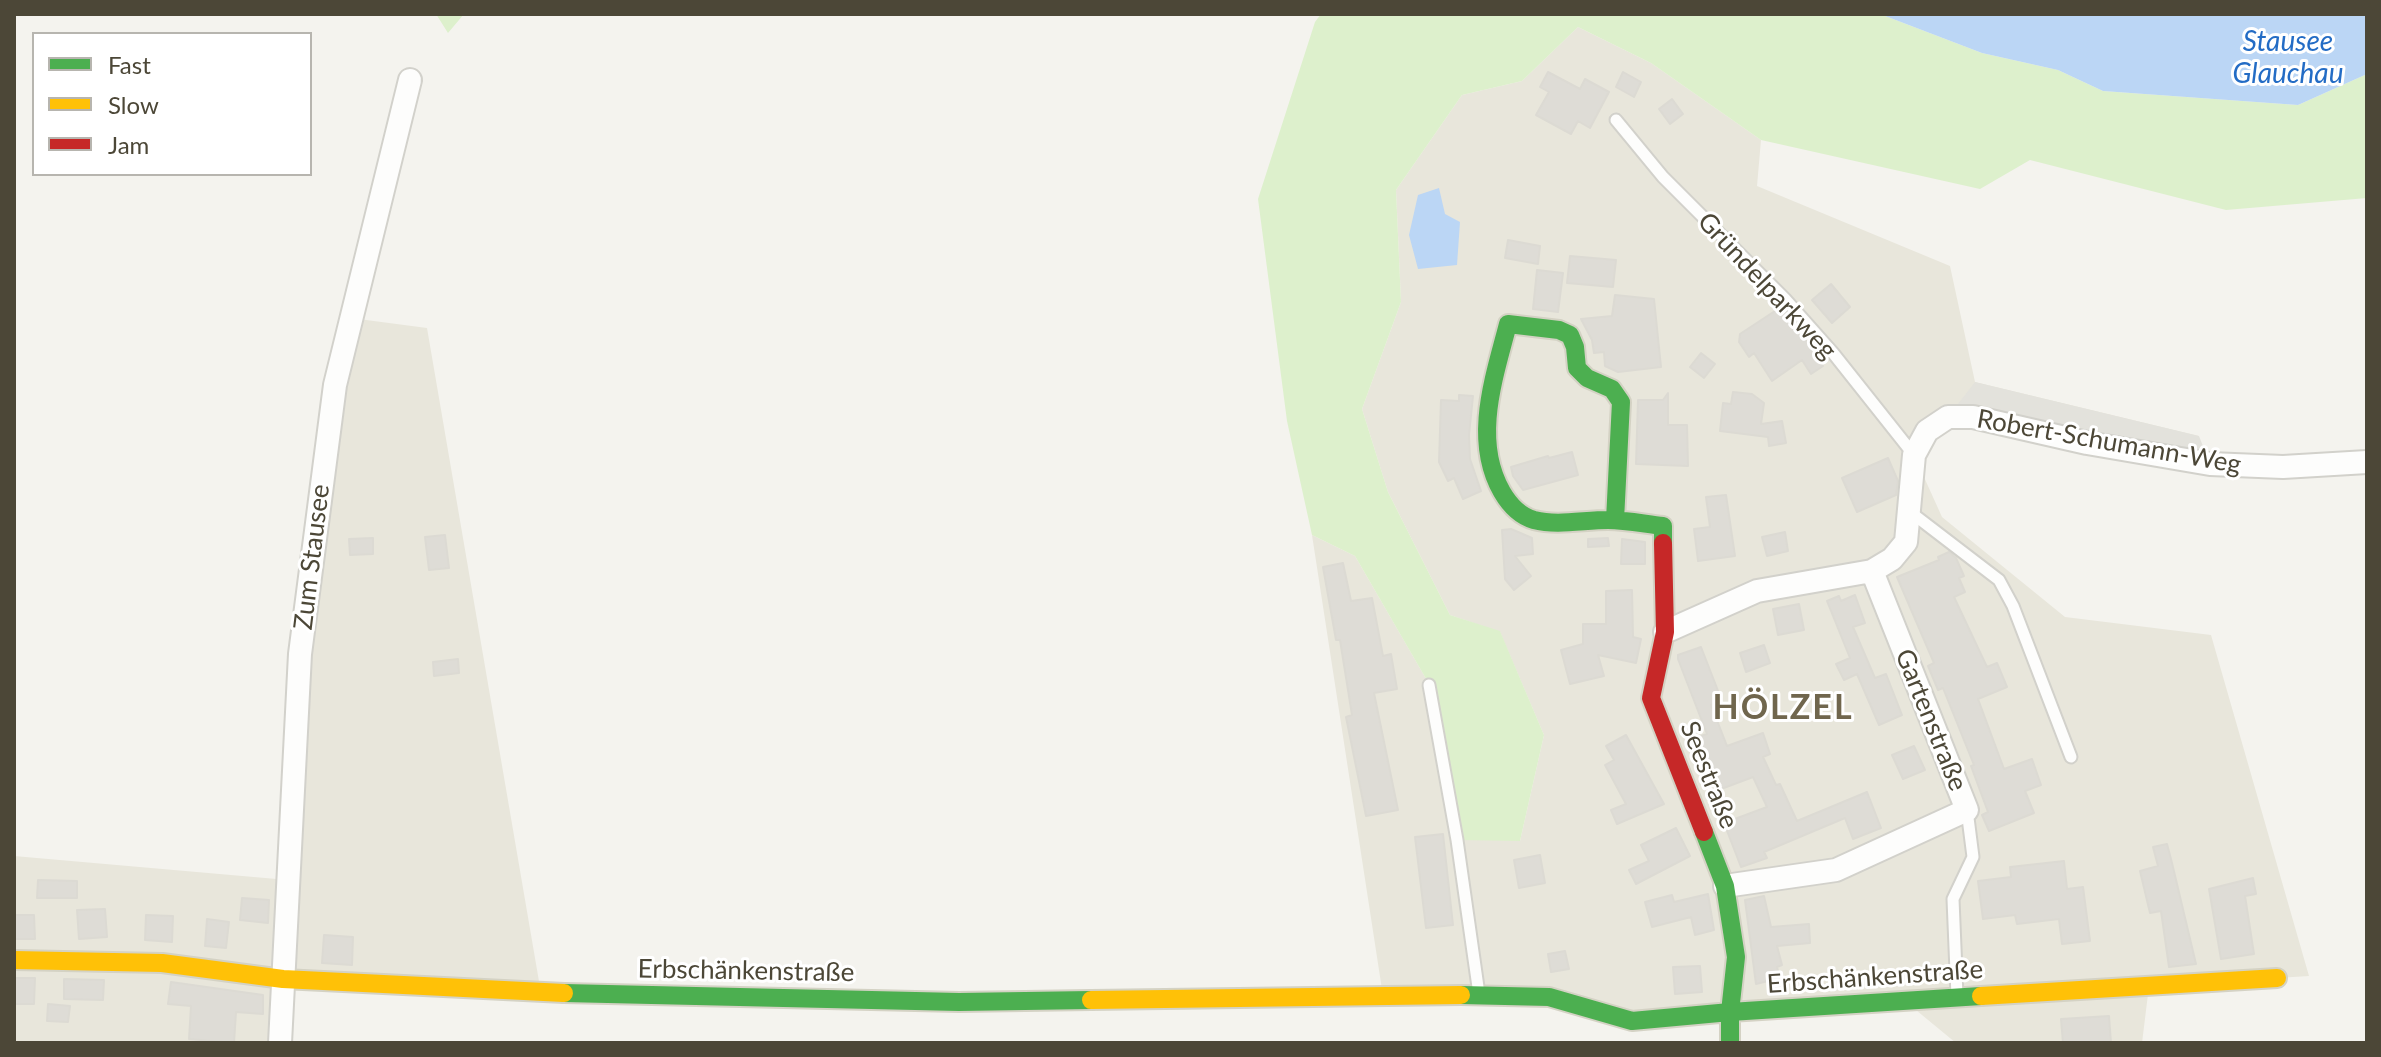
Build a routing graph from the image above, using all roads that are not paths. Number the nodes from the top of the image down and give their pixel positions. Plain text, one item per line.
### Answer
1 (410, 80) dead end
2 (1616, 120) dead end
3 (1914, 455) junction
4 (2367, 462) edge
5 (1909, 510) junction
6 (1615, 520) junction
7 (1872, 571) junction
8 (1665, 632) junction
9 (1429, 685) dead end
10 (2071, 757) dead end
11 (1967, 810) junction
12 (1725, 886) junction
13 (14, 960) edge
14 (2277, 978) dead end
15 (283, 979) junction
16 (1479, 995) junction
17 (1957, 998) junction
18 (1730, 1012) junction
19 (280, 1043) edge
20 (1730, 1043) edge

1 - 15 street, Zum Stausee
2 - 3 lane, Gründelparkweg
3 - 4 street, Robert-Schumann-Weg
3 - 5 street
5 - 7 street
5 - 10 lane
6 - 6 street, Seestraße
6 - 8 street, Seestraße
7 - 8 street
7 - 11 street, Gartenstraße
8 - 12 street, Seestraße
9 - 16 lane
11 - 12 street, Gartenstraße
11 - 17 lane
12 - 18 street, Seestraße
13 - 15 street, Erbschänkenstraße
14 - 17 street, Erbschänkenstraße
15 - 16 street, Erbschänkenstraße
15 - 19 street, Zum Stausee
16 - 18 street, Erbschänkenstraße
17 - 18 street, Erbschänkenstraße
18 - 20 street, Seestraße

